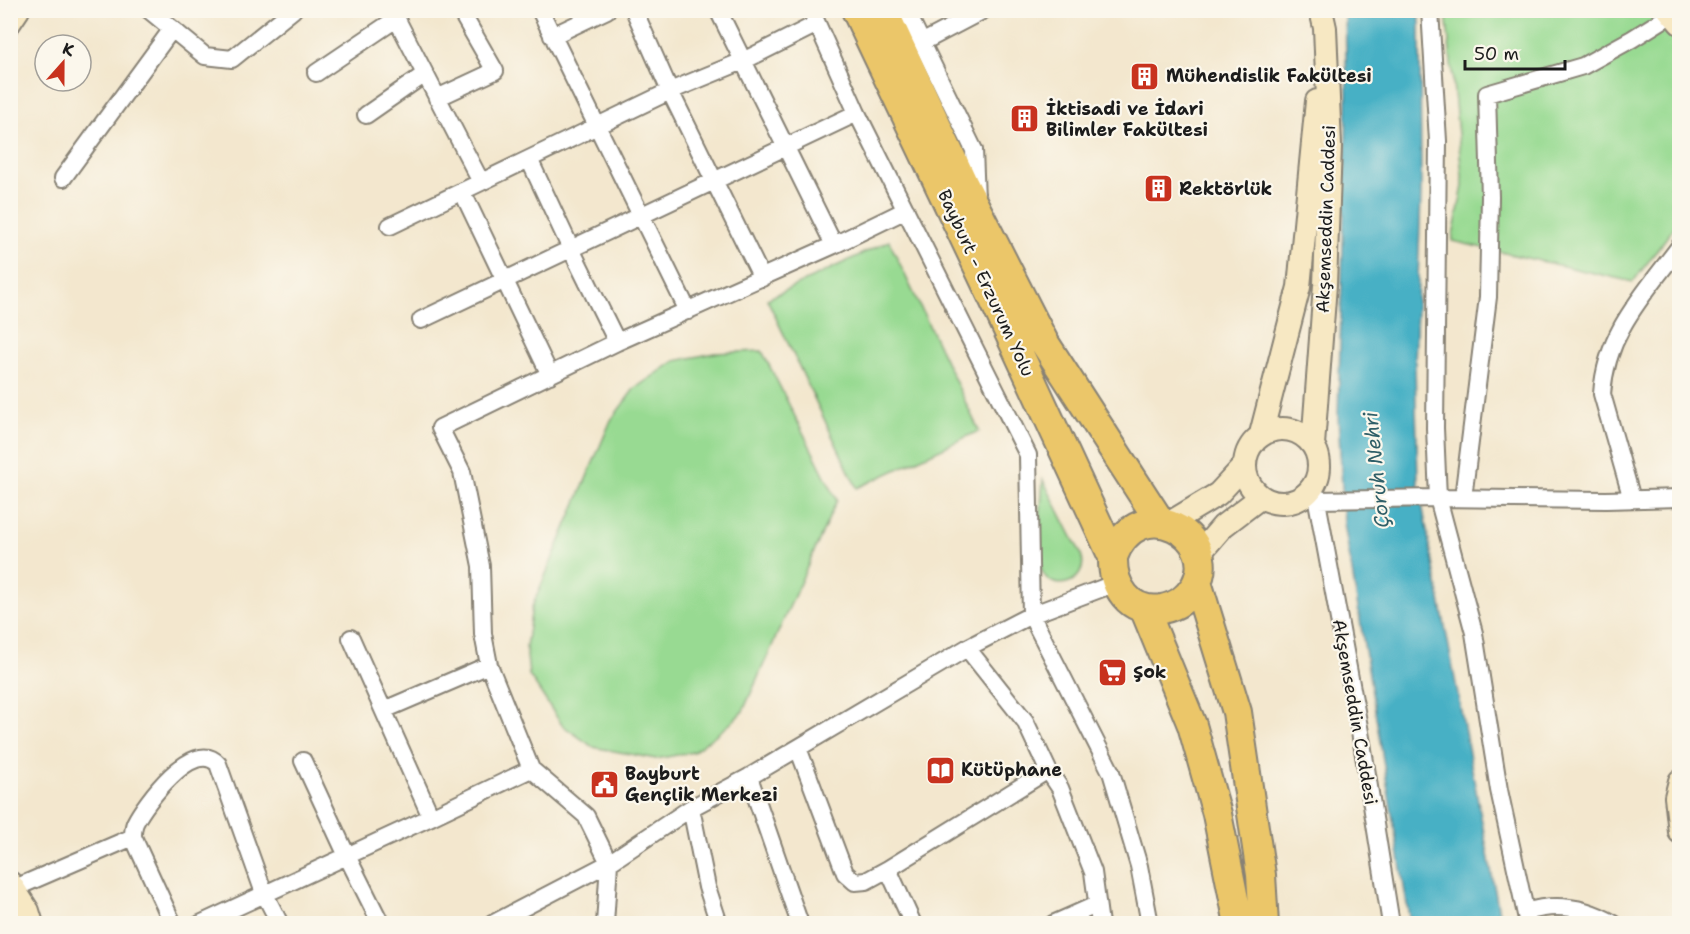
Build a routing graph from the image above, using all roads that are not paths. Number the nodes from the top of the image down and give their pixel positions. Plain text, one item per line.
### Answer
1 (18, 10) edge
2 (149, 10) edge
3 (293, 10) edge
4 (460, 10) edge
5 (540, 10) edge
6 (607, 10) edge
7 (634, 10) edge
8 (718, 10) edge
9 (856, 10) edge
10 (883, 10) edge
11 (906, 10) edge
12 (984, 10) edge
13 (1430, 10) edge
14 (394, 15) edge
15 (1674, 16) edge
16 (814, 17) edge
17 (1323, 19) edge
18 (10, 22) edge
19 (172, 29) junction
20 (552, 36) junction
21 (923, 42) junction
22 (743, 61) junction
23 (316, 73) dead end
24 (425, 74) junction
25 (670, 91) junction
26 (437, 98) junction
27 (857, 113) junction
28 (366, 115) dead end
29 (598, 126) junction
30 (787, 148) junction
31 (529, 159) junction
32 (63, 178) dead end
33 (481, 182) junction
34 (715, 182) junction
35 (462, 191) junction
36 (977, 208) junction
37 (906, 210) junction
38 (640, 217) junction
39 (390, 226) dead end
40 (834, 245) junction
41 (1680, 246) edge
42 (571, 249) junction
43 (762, 278) junction
44 (505, 280) junction
45 (688, 310) junction
46 (421, 320) dead end
47 (617, 342) junction
48 (550, 375) junction
49 (1261, 434) junction
50 (1313, 445) junction
51 (1244, 466) junction
52 (1321, 495) junction
53 (1261, 497) junction
54 (1432, 497) junction
55 (1463, 498) junction
56 (1680, 498) edge
57 (1632, 499) junction
58 (1164, 523) junction
59 (1198, 568) junction
60 (1115, 570) junction
61 (1144, 608) junction
62 (1031, 615) junction
63 (351, 638) dead end
64 (968, 648) junction
65 (489, 665) junction
66 (384, 710) junction
67 (798, 748) junction
68 (303, 761) dead end
69 (531, 770) junction
70 (1048, 770) junction
71 (749, 777) junction
72 (1680, 781) edge
73 (691, 808) junction
74 (431, 818) junction
75 (1680, 832) edge
76 (133, 837) junction
77 (347, 856) junction
78 (609, 863) junction
79 (888, 869) junction
80 (13, 885) edge
81 (264, 893) junction
82 (1096, 905) junction
83 (1527, 918) edge
84 (32, 924) edge
85 (173, 924) edge
86 (200, 924) edge
87 (280, 924) edge
88 (381, 924) edge
89 (492, 924) edge
90 (605, 924) edge
91 (718, 924) edge
92 (800, 924) edge
93 (913, 924) edge
94 (1053, 924) edge
95 (1100, 924) edge
96 (1150, 924) edge
97 (1239, 924) edge
98 (1264, 924) edge
99 (1391, 924) edge
100 (1614, 924) edge

1 - 18 street
2 - 19 street
3 - 19 street
4 - 26 street
5 - 20 street
6 - 20 street
7 - 25 street
8 - 22 street
9 - 60 highway, Bayburt - Erzurum Yolu
10 - 36 highway, Bayburt - Erzurum Yolu
11 - 21 street
12 - 21 street
13 - 54 street
14 - 23 street
14 - 24 street
15 - 55 street
16 - 22 street
16 - 27 street
17 - 49 street, Akşemseddin Caddesi
17 - 50 street, Akşemseddin Caddesi
19 - 32 street
20 - 29 street
21 - 36 street
22 - 25 street
22 - 30 street
24 - 26 street
24 - 28 street
25 - 29 street
25 - 34 street
26 - 33 street
27 - 30 street
27 - 37 street
29 - 31 street
29 - 38 street
30 - 34 street
30 - 40 street
31 - 33 street
31 - 42 street
33 - 35 street
34 - 38 street
34 - 43 street
35 - 39 street
35 - 44 street
36 - 58 highway, Bayburt - Erzurum Yolu
37 - 40 street
37 - 62 street
38 - 42 street
38 - 45 street
40 - 43 street
41 - 57 street
42 - 44 street
42 - 47 street
43 - 45 street
44 - 46 street
44 - 48 street
45 - 47 street
47 - 48 street
48 - 65 street
49 - 50 street
49 - 51 street, Akşemseddin Caddesi
50 - 52 street, Akşemseddin Caddesi
51 - 53 street
51 - 58 street, Akşemseddin Caddesi
52 - 53 street
52 - 54 street
52 - 99 street, Akşemseddin Caddesi
53 - 59 street
54 - 55 street
54 - 83 street
55 - 57 street
56 - 57 street
58 - 59 highway, Bayburt - Erzurum Yolu
58 - 60 highway
59 - 61 highway
59 - 98 highway, Bayburt - Erzurum Yolu
60 - 61 highway, Bayburt - Erzurum Yolu
60 - 62 street
61 - 97 highway, Bayburt - Erzurum Yolu
62 - 64 street
62 - 96 street
63 - 66 street
64 - 67 street
64 - 70 street
65 - 66 street
65 - 69 street
66 - 74 street
67 - 71 street
67 - 79 street
68 - 77 street
69 - 74 street
69 - 78 street
70 - 79 street
70 - 82 street
71 - 73 street
71 - 92 street
72 - 75 street
73 - 78 street
73 - 91 street
74 - 77 street
76 - 80 street
76 - 81 street
76 - 85 street
77 - 81 street
77 - 88 street
78 - 89 street
78 - 90 street
79 - 93 street
80 - 84 street
81 - 86 street
81 - 87 street
82 - 94 street
82 - 95 street
83 - 100 street

